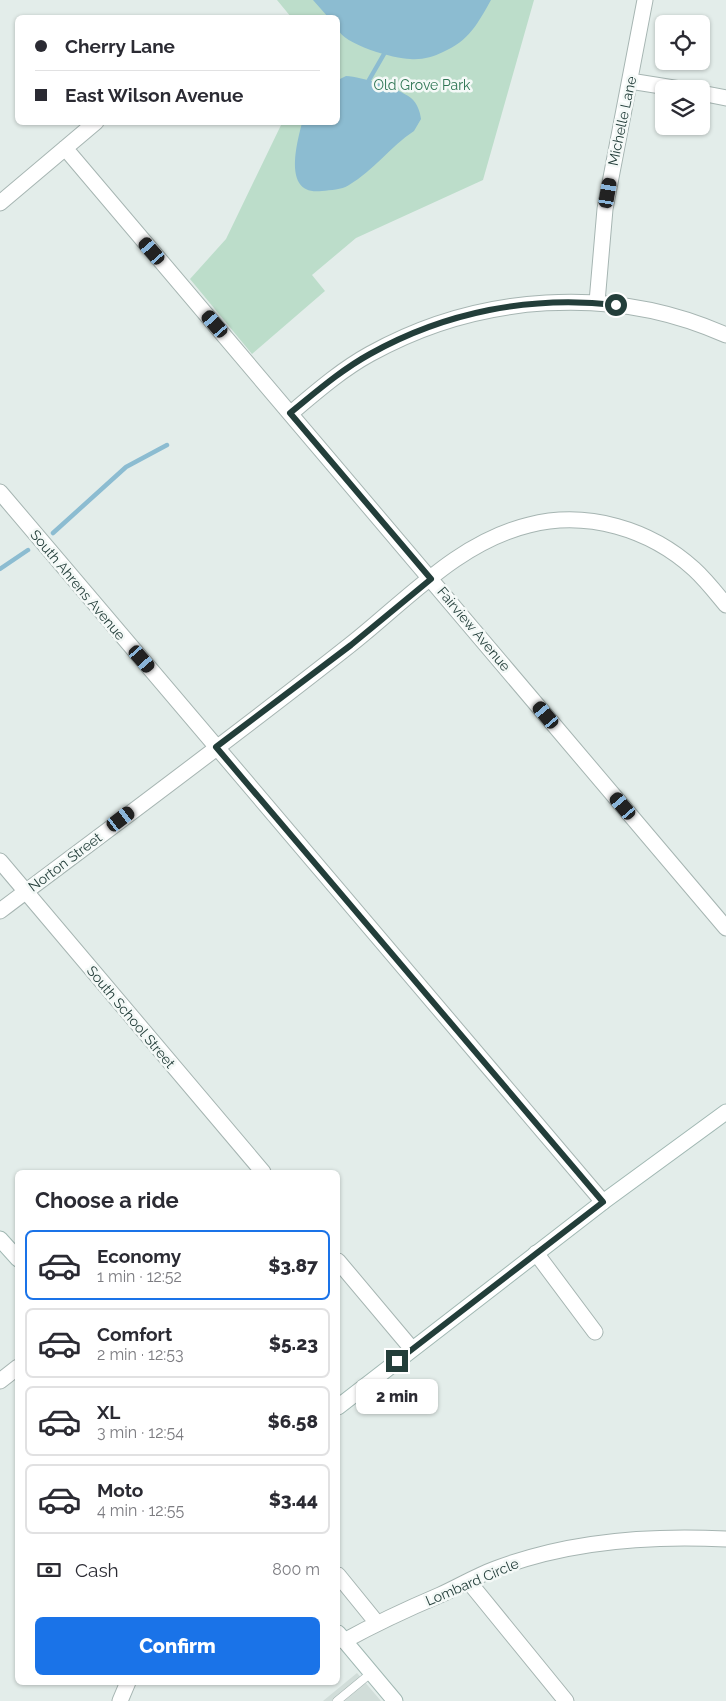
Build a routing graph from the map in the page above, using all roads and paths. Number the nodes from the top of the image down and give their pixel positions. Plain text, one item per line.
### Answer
1 (645, 0) edge
2 (630, 81) junction
3 (655, 85) edge
4 (710, 95) edge
5 (726, 98) edge
6 (92, 125) edge
7 (65, 148) junction
8 (0, 203) edge
9 (597, 302) junction
10 (726, 335) edge
11 (290, 413) junction
12 (0, 492) edge
13 (431, 579) junction
14 (726, 606) edge
15 (216, 747) junction
16 (0, 861) edge
17 (26, 891) junction
18 (0, 911) edge
19 (726, 928) edge
20 (726, 1112) edge
21 (261, 1170) edge
22 (603, 1202) junction
23 (0, 1239) edge
24 (536, 1254) junction
25 (15, 1256) edge
26 (340, 1263) edge
27 (595, 1332) dead end
28 (412, 1349) junction
29 (15, 1369) edge
30 (0, 1381) edge
31 (340, 1405) edge
32 (726, 1539) edge
33 (340, 1578) edge
34 (469, 1582) junction
35 (377, 1622) junction
36 (341, 1637) edge
37 (371, 1673) junction
38 (127, 1685) edge
39 (120, 1701) edge
40 (337, 1701) edge
41 (395, 1701) edge
42 (566, 1701) edge

1 - 2 street, Michelle Lane
2 - 3 street
2 - 9 street, Michelle Lane
4 - 5 street
6 - 7 street
7 - 8 street
7 - 11 street, Fairview Avenue
9 - 10 street
9 - 11 street
11 - 13 street, Fairview Avenue
12 - 15 street, South Ahrens Avenue
13 - 14 street, Norton Street
13 - 15 street, Norton Street
13 - 19 street, Fairview Avenue
15 - 17 street, Norton Street
15 - 22 street, South Ahrens Avenue
16 - 17 street, South School Street
17 - 18 street, Norton Street
17 - 21 street, South School Street
20 - 22 street
22 - 24 street
23 - 25 street
24 - 27 street
24 - 28 street
26 - 28 street
28 - 31 street
29 - 30 street
32 - 34 street, Lombard Circle
33 - 35 street
34 - 35 street, Lombard Circle
34 - 42 street
35 - 36 street, Lombard Circle
36 - 37 street
37 - 40 lane
37 - 41 street
38 - 39 street

